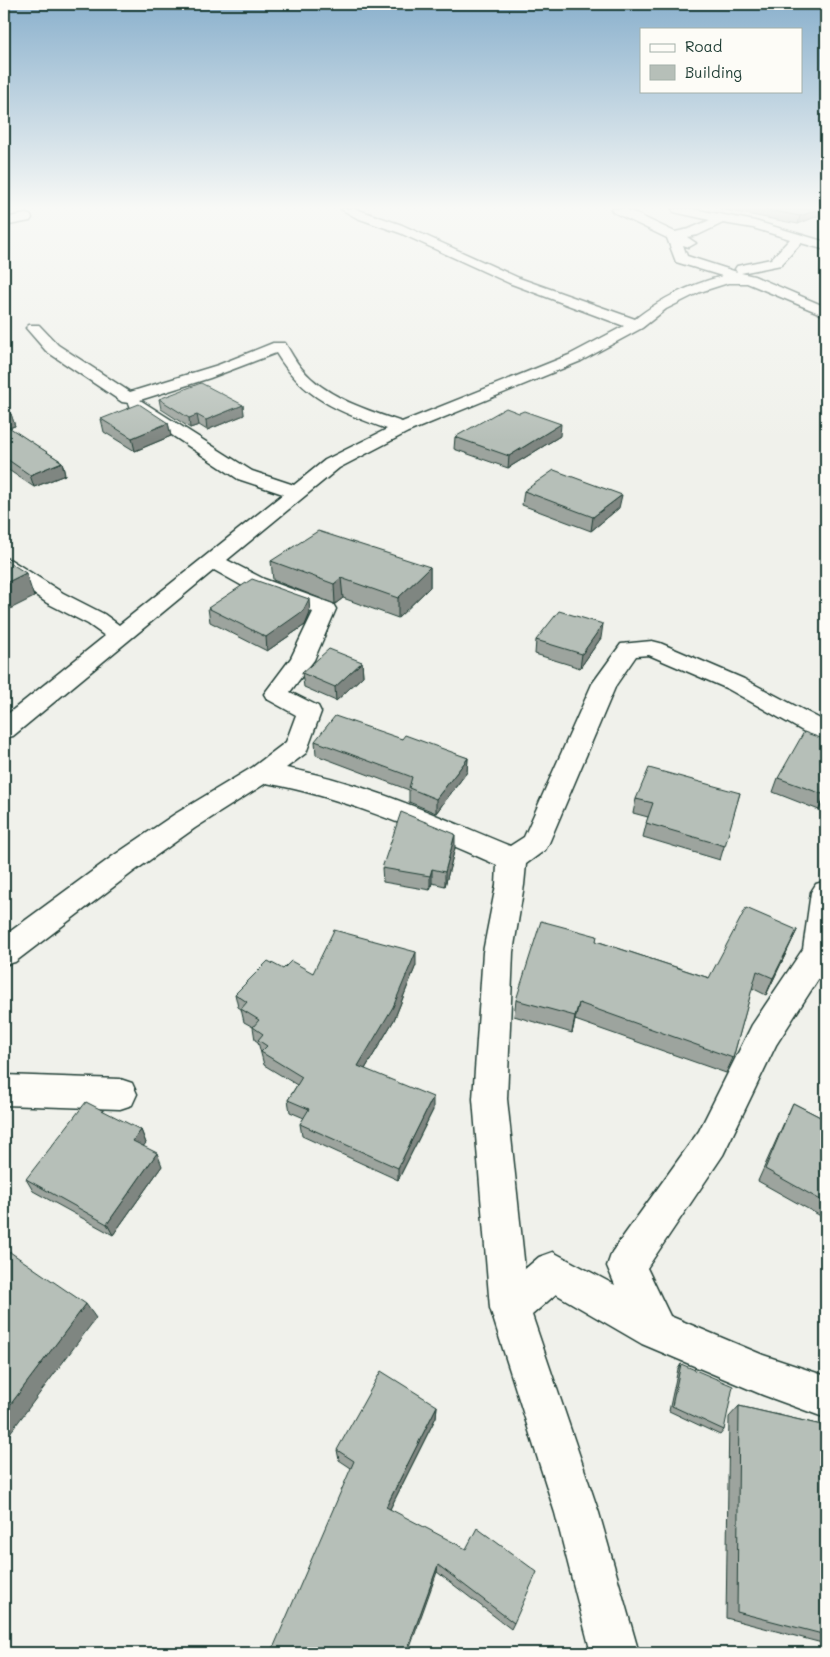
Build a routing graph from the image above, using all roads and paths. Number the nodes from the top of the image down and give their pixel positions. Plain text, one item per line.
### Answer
1 (531, 286) edge
2 (703, 286) edge
3 (764, 286) edge
4 (770, 286) edge
5 (695, 289) joint
6 (771, 290) junction
7 (826, 312) edge
8 (637, 325) junction
9 (34, 328) dead end
10 (128, 398) junction
11 (402, 428) junction
12 (297, 493) junction
13 (213, 561) junction
14 (4, 564) edge
15 (119, 636) junction
16 (4, 730) edge
17 (826, 733) edge
18 (262, 772) junction
19 (512, 859) junction
20 (826, 892) edge
21 (4, 953) edge
22 (822, 954) edge
23 (4, 1090) edge
24 (120, 1094) dead end
25 (510, 1308) junction
26 (656, 1330) junction
27 (826, 1397) edge
28 (615, 1653) edge

1 - 8 street
2 - 5 street
3 - 6 street
4 - 6 street
5 - 8 street
6 - 7 street
8 - 11 street
9 - 10 street
10 - 11 street
10 - 12 street
11 - 12 street
12 - 13 street
13 - 15 street
13 - 18 street
14 - 15 street
15 - 16 street
17 - 19 street
18 - 19 street
18 - 21 street
19 - 25 street
20 - 22 street
22 - 26 street
23 - 24 street
25 - 26 street
25 - 28 street
26 - 27 street

